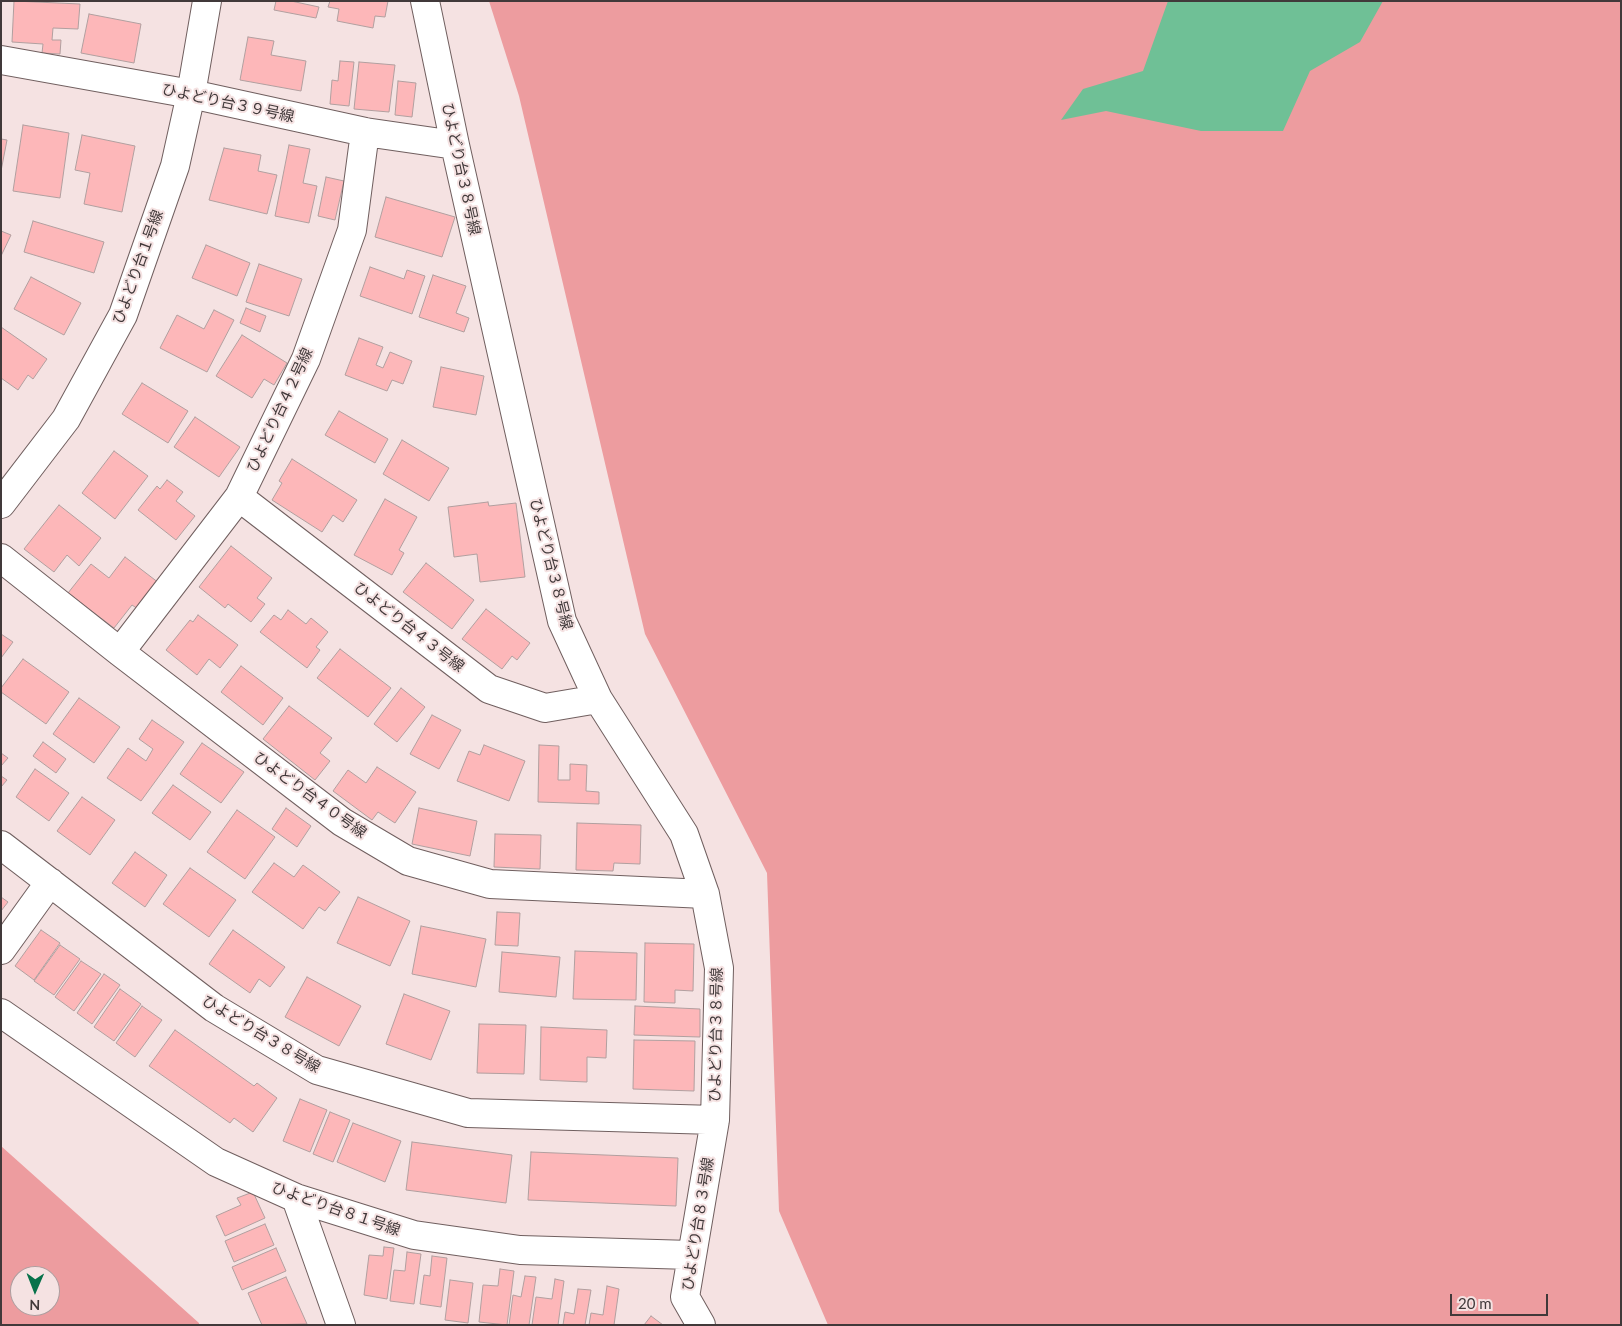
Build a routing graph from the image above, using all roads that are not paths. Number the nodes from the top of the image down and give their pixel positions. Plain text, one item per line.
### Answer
1 (425, 1) edge
2 (202, 2) edge
3 (1, 60) edge
4 (192, 94) junction
5 (365, 132) junction
6 (455, 145) junction
7 (239, 497) junction
8 (1, 504) edge
9 (1, 558) edge
10 (120, 652) junction
11 (598, 699) junction
12 (1, 845) edge
13 (50, 882) junction
14 (705, 894) junction
15 (1, 950) edge
16 (1, 1013) edge
17 (715, 1120) junction
18 (296, 1198) junction
19 (691, 1255) junction
20 (341, 1325) edge
21 (701, 1325) edge

1 - 6 street, ひよどり台３８号線
2 - 4 street, ひよどり台１号線
3 - 4 street, ひよどり台３９号線
4 - 5 street, ひよどり台３９号線
4 - 8 street, ひよどり台１号線
5 - 6 street, ひよどり台３９号線
5 - 7 street, ひよどり台４２号線
6 - 11 street, ひよどり台３８号線
7 - 10 street, ひよどり台４２号線
7 - 11 street, ひよどり台４３号線
9 - 10 street, ひよどり台４０号線
10 - 14 street, ひよどり台４０号線
11 - 14 street, ひよどり台３８号線
12 - 13 street, ひよどり台３８号線
13 - 15 street
13 - 17 street, ひよどり台３８号線
14 - 17 street, ひよどり台３８号線
16 - 18 street, ひよどり台８１号線
17 - 19 street, ひよどり台８３号線
18 - 19 street, ひよどり台８１号線
18 - 20 street
19 - 21 street, ひよどり台８３号線

